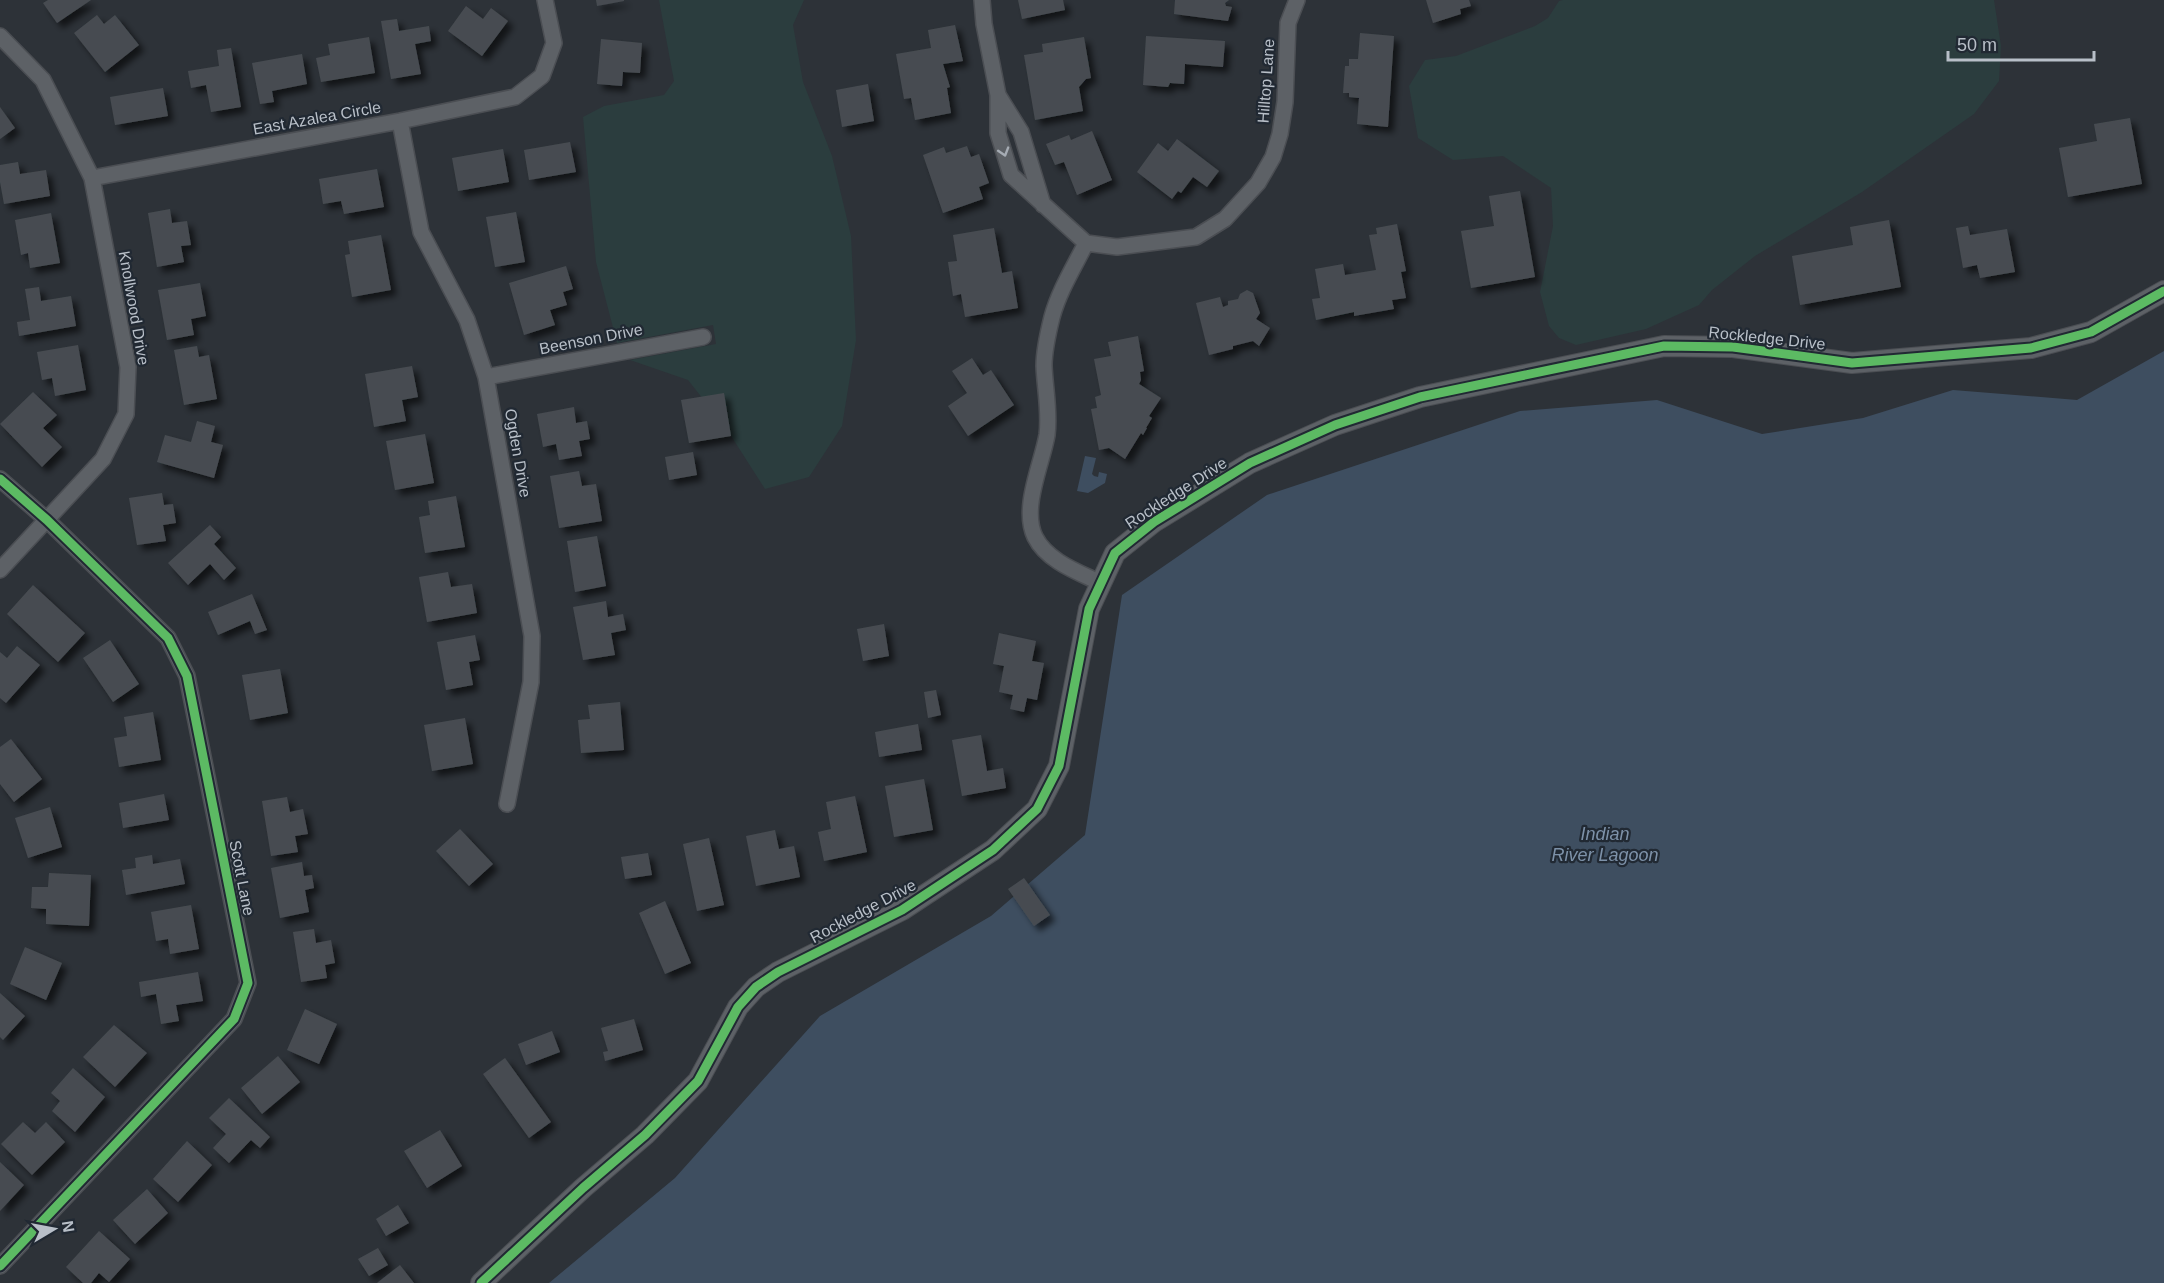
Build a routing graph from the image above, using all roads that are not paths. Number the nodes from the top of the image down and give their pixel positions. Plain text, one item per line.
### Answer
1 (545, 0) edge
2 (982, 0) edge
3 (1297, 0) edge
4 (0, 36) edge
5 (998, 95) junction
6 (400, 121) junction
7 (92, 178) junction
8 (1043, 205) junction
9 (1086, 243) junction
10 (2164, 291) edge
11 (703, 337) dead end
12 (486, 377) junction
13 (0, 479) edge
14 (47, 520) junction
15 (0, 570) edge
16 (1101, 583) junction
17 (507, 804) dead end
18 (0, 1266) edge
19 (481, 1283) edge

1 - 6 street, East Azalea Circle
2 - 5 street
3 - 9 street, Hilltop Lane
4 - 7 street, Knollwood Drive
5 - 8 street
5 -> 8 street
6 - 7 street, East Azalea Circle
6 - 12 street, Ogden Drive
7 - 14 street, Knollwood Drive
8 - 9 street
9 - 16 street
10 - 16 street, Rockledge Drive
11 - 12 street, Beenson Drive
12 - 17 street, Ogden Drive
13 - 14 street, Scott Lane
14 - 15 street, Knollwood Drive
14 - 18 street, Scott Lane
16 - 19 street, Rockledge Drive

